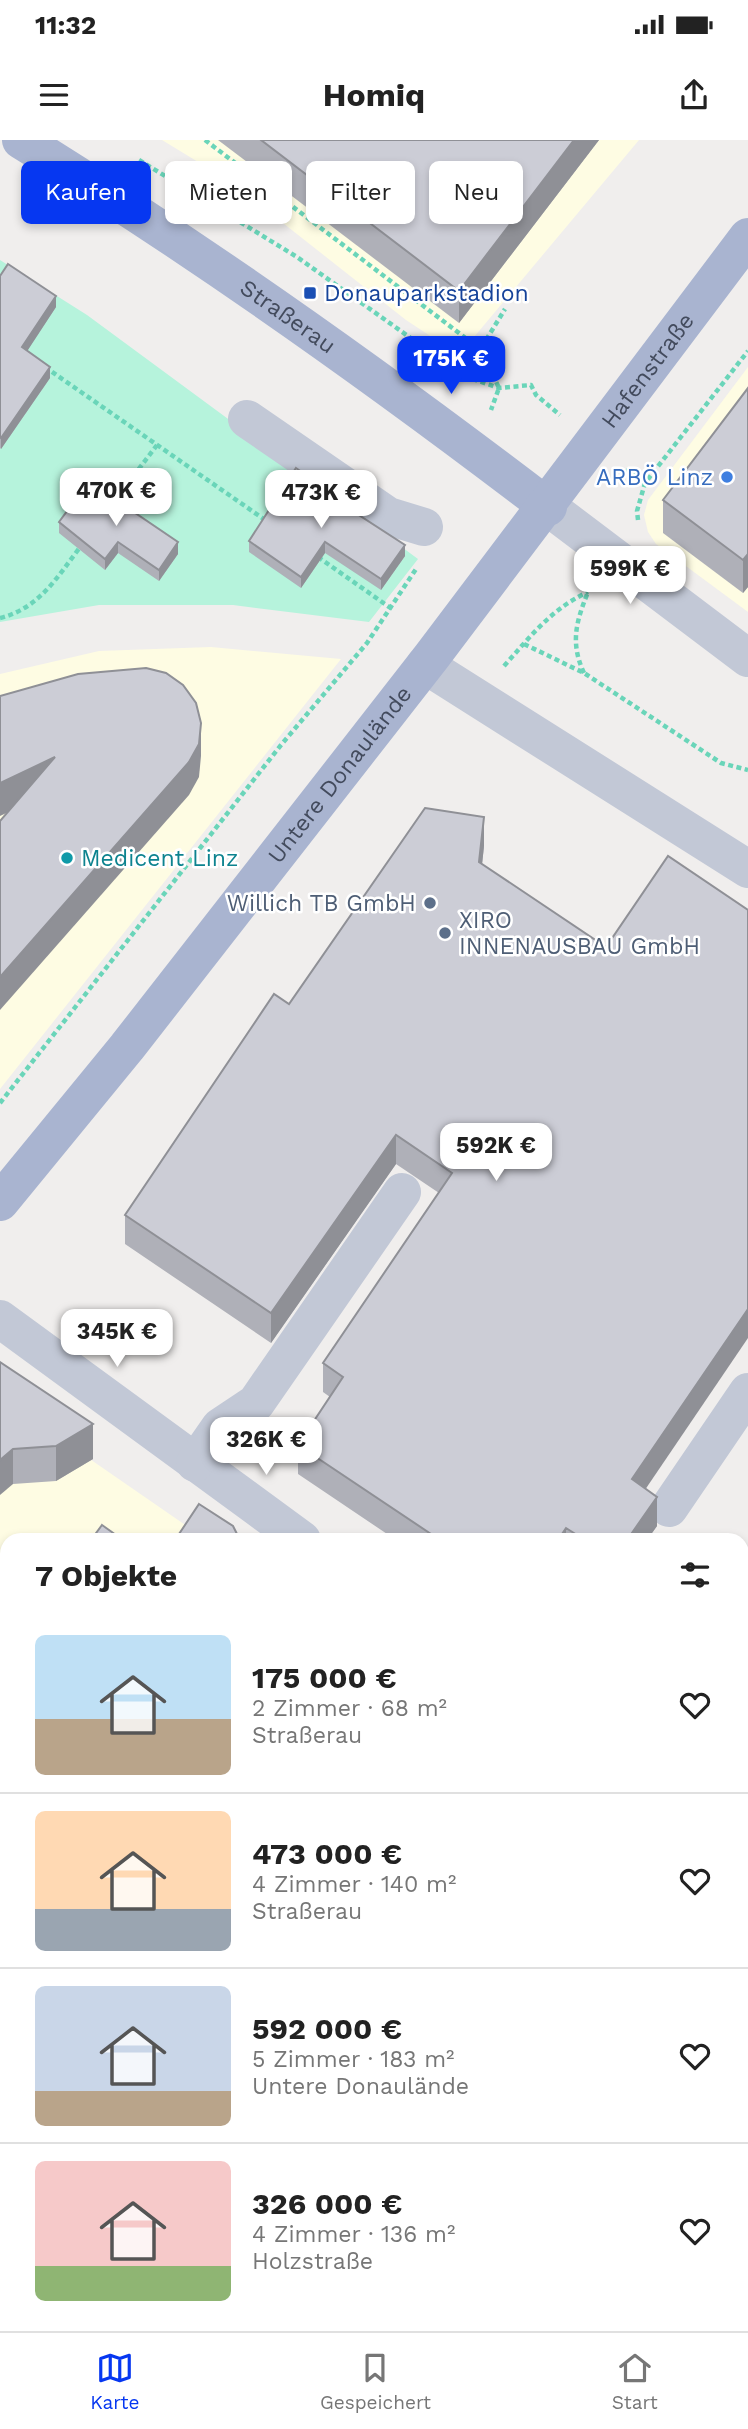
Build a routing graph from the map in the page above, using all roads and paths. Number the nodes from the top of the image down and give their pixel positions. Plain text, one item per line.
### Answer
1 (21, 140) edge
2 (205, 140) edge
3 (130, 154) dead end
4 (748, 237) edge
5 (505, 309) dead end
6 (480, 349) junction
7 (748, 351) edge
8 (34, 359) edge
9 (464, 376) junction
10 (531, 385) dead end
11 (499, 388) junction
12 (247, 419) dead end
13 (157, 445) junction
14 (548, 507) junction
15 (109, 509) edge
16 (424, 527) joint
17 (639, 529) dead end
18 (278, 530) edge
19 (85, 541) edge
20 (520, 542) joint
21 (312, 553) edge
22 (391, 609) junction
23 (0, 618) edge
24 (524, 644) junction
25 (748, 658) edge
26 (425, 665) junction
27 (500, 671) dead end
28 (584, 673) junction
29 (748, 770) edge
30 (748, 869) edge
31 (0, 1103) edge
32 (402, 1192) dead end
33 (0, 1202) edge
34 (0, 1319) edge
35 (748, 1392) edge
36 (195, 1463) junction
37 (669, 1508) dead end
38 (292, 1533) edge

1 - 14 main road, Straßerau
2 - 6 path
3 - 9 path
4 - 14 main road, Hafenstraße
5 - 6 path
6 - 9 path
6 - 11 path
7 - 17 path
8 - 13 path
9 - 11 path
10 - 11 path
12 - 16 street
13 - 15 path
13 - 18 path
14 - 20 main road, Hafenstraße
14 - 25 street
16 - 22 path
19 - 23 path
20 - 26 main road, Untere Donaulände
21 - 22 path
22 - 31 path
24 - 27 path
24 - 28 path
24 - 28 path
26 - 30 street
26 - 33 main road, Untere Donaulände
28 - 29 path
32 - 36 street
34 - 36 street
35 - 37 street
36 - 38 street

